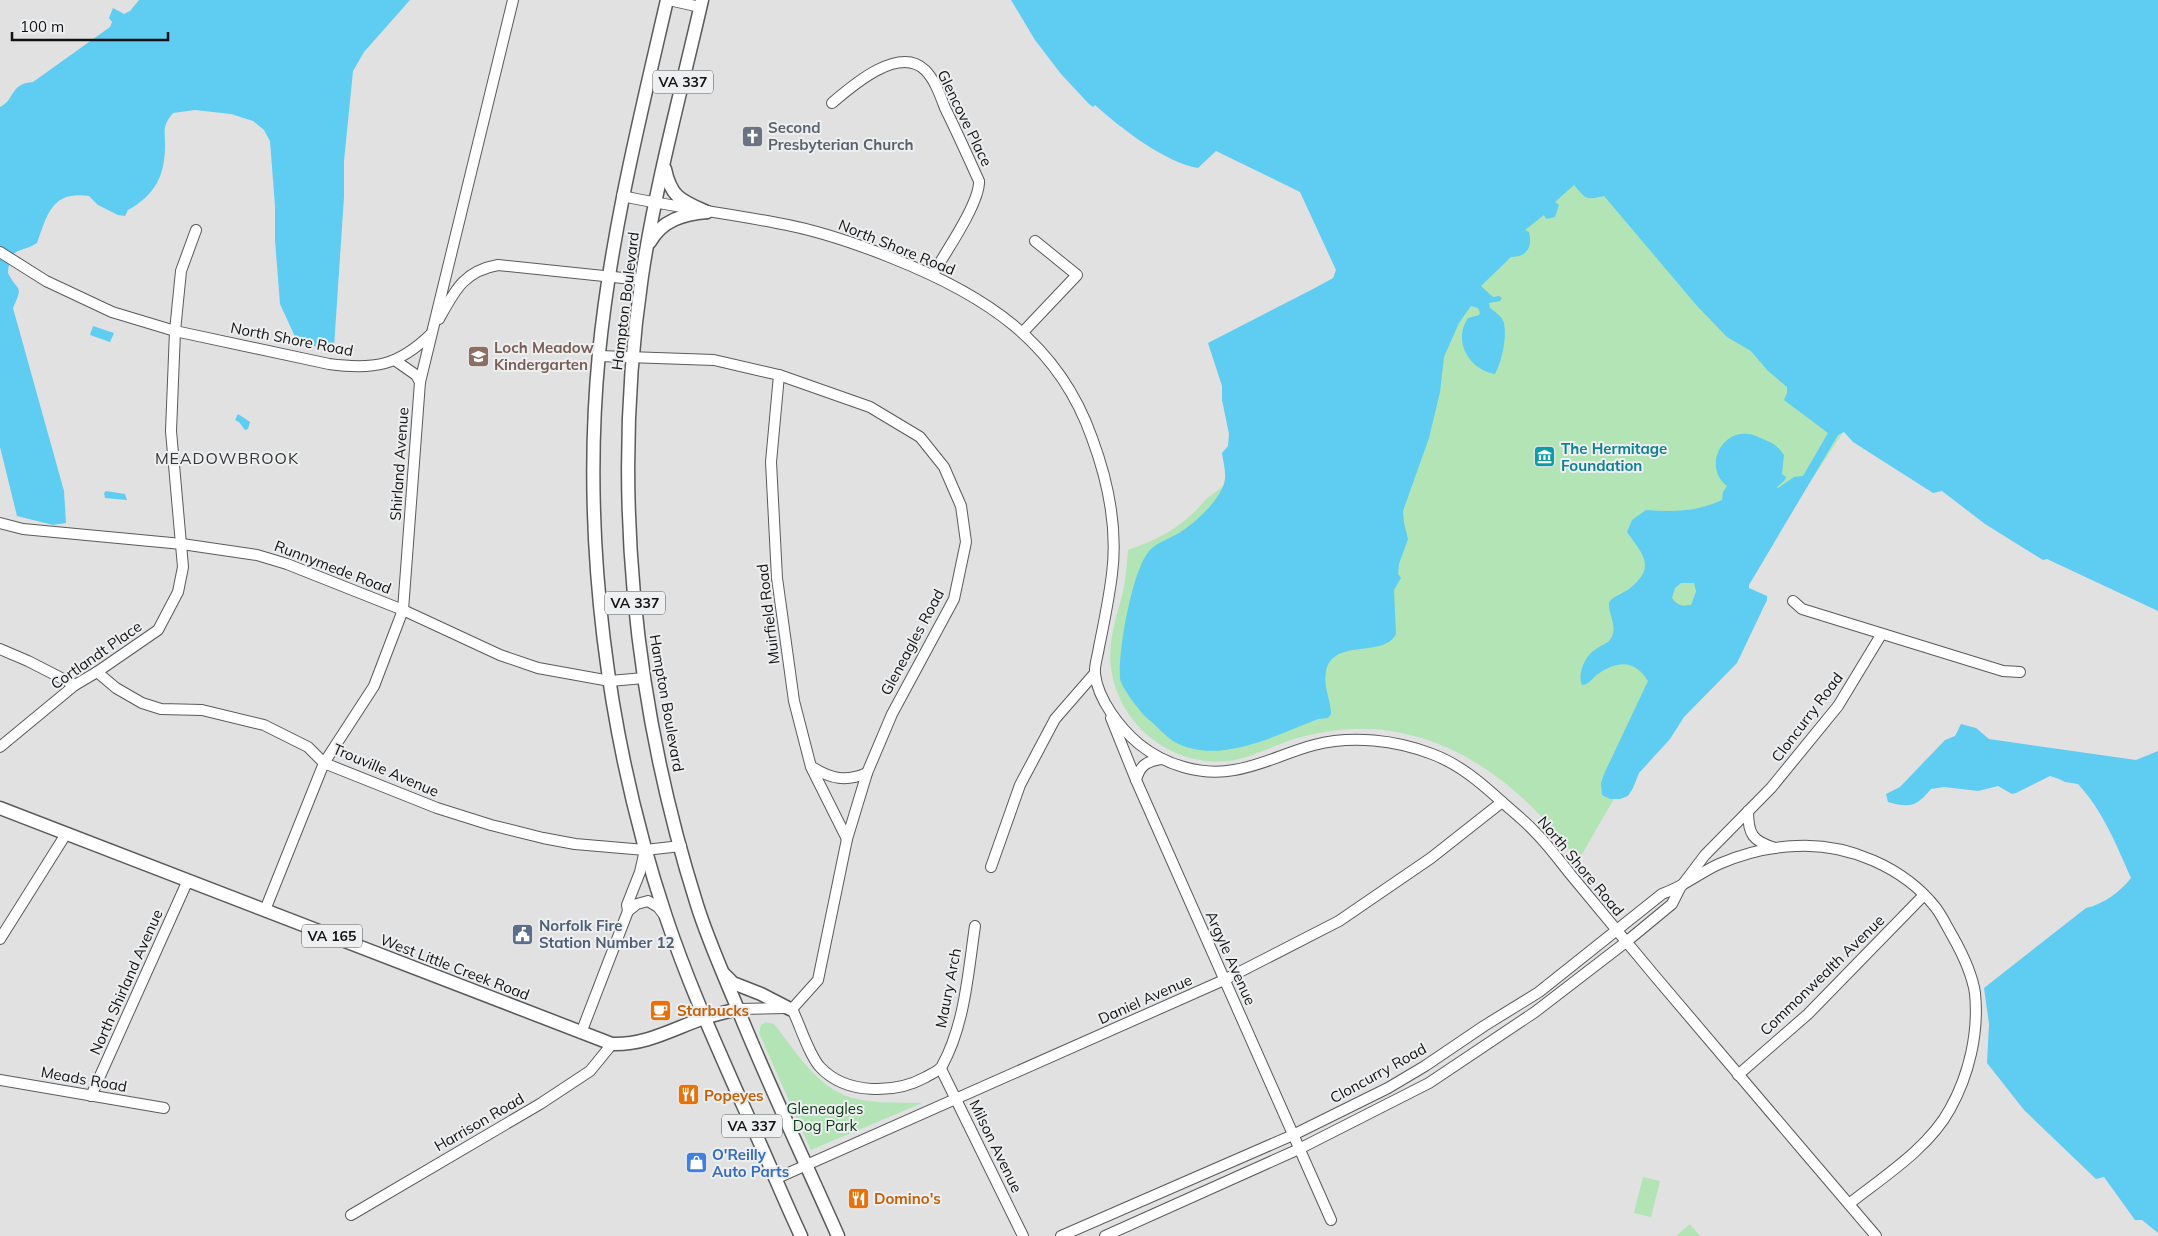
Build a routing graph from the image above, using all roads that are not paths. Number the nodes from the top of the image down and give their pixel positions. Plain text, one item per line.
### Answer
1 (513, 0) edge
2 (668, 0) edge
3 (701, 4) edge
4 (832, 103) dead end
5 (664, 164) junction
6 (622, 196) junction
7 (656, 203) junction
8 (707, 212) junction
9 (196, 230) dead end
10 (1035, 241) dead end
11 (647, 248) junction
12 (0, 252) edge
13 (933, 274) junction
14 (608, 276) junction
15 (642, 280) junction
16 (175, 330) junction
17 (1023, 332) junction
18 (432, 333) junction
19 (599, 356) junction
20 (634, 356) junction
21 (396, 361) junction
22 (779, 374) junction
23 (420, 382) junction
24 (0, 524) edge
25 (182, 544) junction
26 (1793, 601) dead end
27 (403, 610) junction
28 (1882, 635) junction
29 (0, 649) edge
30 (97, 672) junction
31 (2020, 672) dead end
32 (1095, 673) junction
33 (644, 678) junction
34 (610, 681) junction
35 (75, 685) junction
36 (1107, 708) junction
37 (0, 747) edge
38 (1162, 759) junction
39 (324, 763) junction
40 (811, 767) junction
41 (867, 773) junction
42 (1136, 780) junction
43 (1502, 802) junction
44 (0, 808) edge
45 (1748, 811) junction
46 (66, 834) junction
47 (847, 839) junction
48 (681, 846) junction
49 (1776, 848) junction
50 (645, 850) junction
51 (991, 866) dead end
52 (188, 880) junction
53 (1680, 888) junction
54 (1924, 895) junction
55 (265, 910) junction
56 (628, 911) junction
57 (666, 919) junction
58 (974, 926) dead end
59 (1618, 931) junction
60 (0, 939) edge
61 (1626, 942) junction
62 (722, 971) junction
63 (1224, 980) junction
64 (738, 1009) junction
65 (791, 1009) junction
66 (704, 1018) junction
67 (581, 1033) junction
68 (612, 1044) junction
69 (941, 1069) junction
70 (1738, 1075) junction
71 (0, 1080) edge
72 (91, 1096) junction
73 (957, 1099) junction
74 (164, 1108) dead end
75 (1293, 1135) junction
76 (1299, 1149) junction
77 (806, 1165) junction
78 (775, 1179) junction
79 (1848, 1204) junction
80 (351, 1215) dead end
81 (1331, 1220) dead end
82 (801, 1236) edge
83 (838, 1236) edge
84 (1023, 1236) edge
85 (1061, 1236) edge
86 (1105, 1236) edge
87 (1876, 1236) edge

1 - 18 street, Shirland Avenue
2 - 3 street
2 - 6 main road, Hampton Boulevard / VA 337
3 - 5 main road, Hampton Boulevard / VA 337
4 - 13 street, Glencove Place
5 - 7 main road, Hampton Boulevard / VA 337
5 - 8 main road
6 - 7 street, North Shore Road
6 - 14 main road, Hampton Boulevard / VA 337
7 - 8 street, North Shore Road
7 - 11 main road, Hampton Boulevard / VA 337
8 - 11 main road
8 - 13 street, North Shore Road
9 - 16 street, Cortlandt Place
10 - 17 street
11 - 15 main road, Hampton Boulevard / VA 337
12 - 16 street, North Shore Road
13 - 17 street, North Shore Road
14 - 15 street, North Shore Road
14 - 18 street, North Shore Road
14 - 19 main road, Hampton Boulevard / VA 337
15 - 20 main road, Hampton Boulevard / VA 337
16 - 21 street, North Shore Road
16 - 25 street, Cortlandt Place
17 - 32 street, North Shore Road
18 - 21 street, North Shore Road
18 - 23 street, Shirland Avenue
19 - 20 street, Gleneagles Road
19 - 34 main road, Hampton Boulevard / VA 337
20 - 22 street, Gleneagles Road
20 - 33 main road, Hampton Boulevard / VA 337
21 - 23 street
22 - 40 street, Muirfield Road
22 - 41 street, Gleneagles Road
23 - 27 street, Shirland Avenue
24 - 25 street, Runnymede Road
25 - 27 street, Runnymede Road
25 - 30 street, Cortlandt Place
26 - 28 street
27 - 34 street, Runnymede Road
27 - 39 street, Shirland Avenue
28 - 31 street
28 - 45 street, Cloncurry Road
29 - 35 street
30 - 35 street, Cortlandt Place
30 - 39 street, Trouville Avenue
32 - 36 street, North Shore Road
32 - 51 street
33 - 34 street, Runnymede Road
33 - 48 main road, Hampton Boulevard / VA 337
34 - 50 main road, Hampton Boulevard / VA 337
35 - 37 street, Cortlandt Place
36 - 38 street, North Shore Road
36 - 42 street, Argyle Avenue
38 - 42 street
38 - 43 street, North Shore Road
39 - 50 street, Trouville Avenue
39 - 55 street, Shirland Avenue
40 - 41 street
40 - 47 street, Muirfield Road
41 - 47 street, Gleneagles Road
42 - 63 street, Argyle Avenue
43 - 59 street, North Shore Road
43 - 63 street, Daniel Avenue
44 - 46 main road, West Little Creek Road / VA 165
45 - 49 street
45 - 53 street, Cloncurry Road
46 - 52 main road, West Little Creek Road / VA 165
46 - 60 street
47 - 65 street, Gleneagles Road
48 - 50 street, Trouville Avenue
48 - 62 main road, Hampton Boulevard / VA 337
49 - 53 street
49 - 54 street
50 - 56 street
50 - 57 main road, Hampton Boulevard / VA 337
52 - 55 main road, West Little Creek Road / VA 165
52 - 72 street, North Shirland Avenue
53 - 59 street, Cloncurry Road
53 - 61 street, Cloncurry Road
54 - 70 street, Commonwealth Avenue
54 - 79 street
55 - 67 main road, West Little Creek Road / VA 165
56 - 57 street
56 - 67 street
57 - 66 main road, Hampton Boulevard / VA 337
58 - 69 street, Maury Arch
59 - 61 street, North Shore Road
59 - 75 street, Cloncurry Road
61 - 70 street, North Shore Road
61 - 76 street, Cloncurry Road
62 - 64 main road, Hampton Boulevard / VA 337
62 - 65 main road
63 - 73 street, Daniel Avenue
63 - 75 street, Argyle Avenue
64 - 65 street, West Little Creek Road
64 - 66 main road, West Little Creek Road / VA 165
64 - 77 main road, Hampton Boulevard / VA 337
65 - 69 street
66 - 68 main road, West Little Creek Road / VA 165
66 - 78 main road, Hampton Boulevard / VA 337
67 - 68 main road, West Little Creek Road / VA 165
68 - 80 street, Harrison Road
69 - 73 street, Milson Avenue
70 - 79 street, North Shore Road
71 - 72 street, Meads Road
72 - 74 street, Meads Road
73 - 77 street, Daniel Avenue
73 - 84 street, Milson Avenue
75 - 76 street, Argyle Avenue
75 - 85 street, Cloncurry Road
76 - 81 street, Argyle Avenue
76 - 86 street, Cloncurry Road
77 - 78 street, Daniel Avenue
77 - 83 main road, Hampton Boulevard / VA 337
78 - 82 main road, Hampton Boulevard / VA 337
79 - 87 street, North Shore Road

